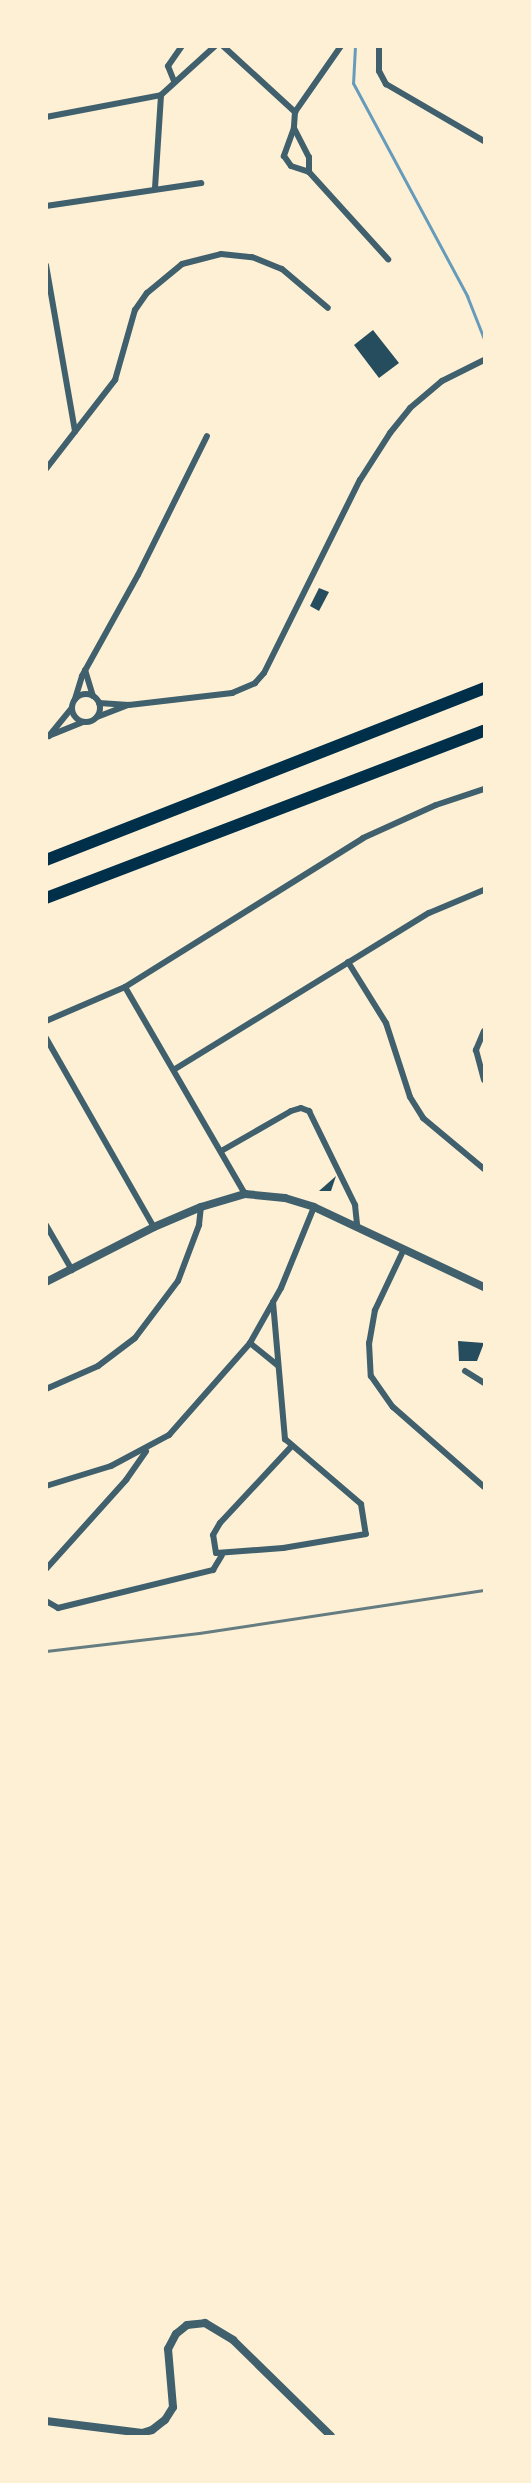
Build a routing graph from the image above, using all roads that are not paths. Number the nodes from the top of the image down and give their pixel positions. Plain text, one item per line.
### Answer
1 (183, 46) edge
2 (216, 46) edge
3 (223, 46) edge
4 (341, 46) edge
5 (378, 46) edge
6 (174, 81) junction
7 (161, 95) junction
8 (295, 112) junction
9 (46, 117) edge
10 (294, 128) junction
11 (484, 141) edge
12 (309, 172) junction
13 (201, 183) dead end
14 (154, 188) junction
15 (46, 206) edge
16 (387, 259) dead end
17 (46, 265) edge
18 (328, 308) dead end
19 (484, 360) edge
20 (75, 432) junction
21 (207, 435) dead end
22 (46, 469) edge
23 (85, 670) junction
24 (484, 688) edge
25 (93, 696) junction
26 (75, 699) junction
27 (99, 703) junction
28 (129, 705) junction
29 (72, 708) junction
30 (97, 717) junction
31 (83, 722) junction
32 (484, 731) edge
33 (48, 736) edge
34 (484, 789) edge
35 (46, 860) edge
36 (484, 890) edge
37 (46, 898) edge
38 (348, 962) junction
39 (125, 987) junction
40 (46, 1021) edge
41 (484, 1031) edge
42 (46, 1038) edge
43 (175, 1069) junction
44 (484, 1080) edge
45 (223, 1150) junction
46 (484, 1169) edge
47 (245, 1194) junction
48 (201, 1207) junction
49 (314, 1207) junction
50 (46, 1225) edge
51 (357, 1225) junction
52 (154, 1227) junction
53 (404, 1249) junction
54 (72, 1270) junction
55 (46, 1282) edge
56 (484, 1287) edge
57 (273, 1302) junction
58 (250, 1344) junction
59 (278, 1366) junction
60 (465, 1371) dead end
61 (484, 1383) edge
62 (46, 1389) edge
63 (290, 1448) junction
64 (147, 1450) junction
65 (46, 1486) edge
66 (484, 1487) edge
67 (222, 1555) junction
68 (46, 1569) edge
69 (46, 1601) edge
70 (46, 2421) edge
71 (331, 2436) edge

1 - 6 street
2 - 6 street
3 - 8 street
4 - 8 street
5 - 11 street
6 - 7 street
7 - 9 street
7 - 14 street
8 - 10 street
10 - 12 street
10 - 12 street
12 - 16 street
13 - 14 street
14 - 15 street
17 - 20 street
18 - 20 street
19 - 28 street
20 - 22 street
21 - 23 street
23 - 25 street
23 - 26 street
24 - 35 highway
25 - 26 street
25 - 27 street
26 - 29 street
27 - 28 street
27 - 30 street
28 - 30 street
29 - 31 street
29 - 33 street
30 - 31 street
31 - 33 street
32 - 37 highway
34 - 39 street
36 - 38 street
38 - 43 street
38 - 46 street
39 - 40 street
39 - 43 street
41 - 44 street
42 - 52 street
43 - 45 street
45 - 47 street
45 - 51 street
47 - 48 street
47 - 49 street
48 - 52 street
48 - 62 street
49 - 51 street
49 - 57 street
50 - 54 street
51 - 53 street
52 - 54 street
53 - 56 street
53 - 66 street
54 - 55 street
57 - 58 street
57 - 59 street
58 - 59 street
58 - 64 street
59 - 63 street
60 - 61 street
63 - 67 street
63 - 67 street
64 - 65 street
64 - 68 street
67 - 69 street
70 - 71 street

